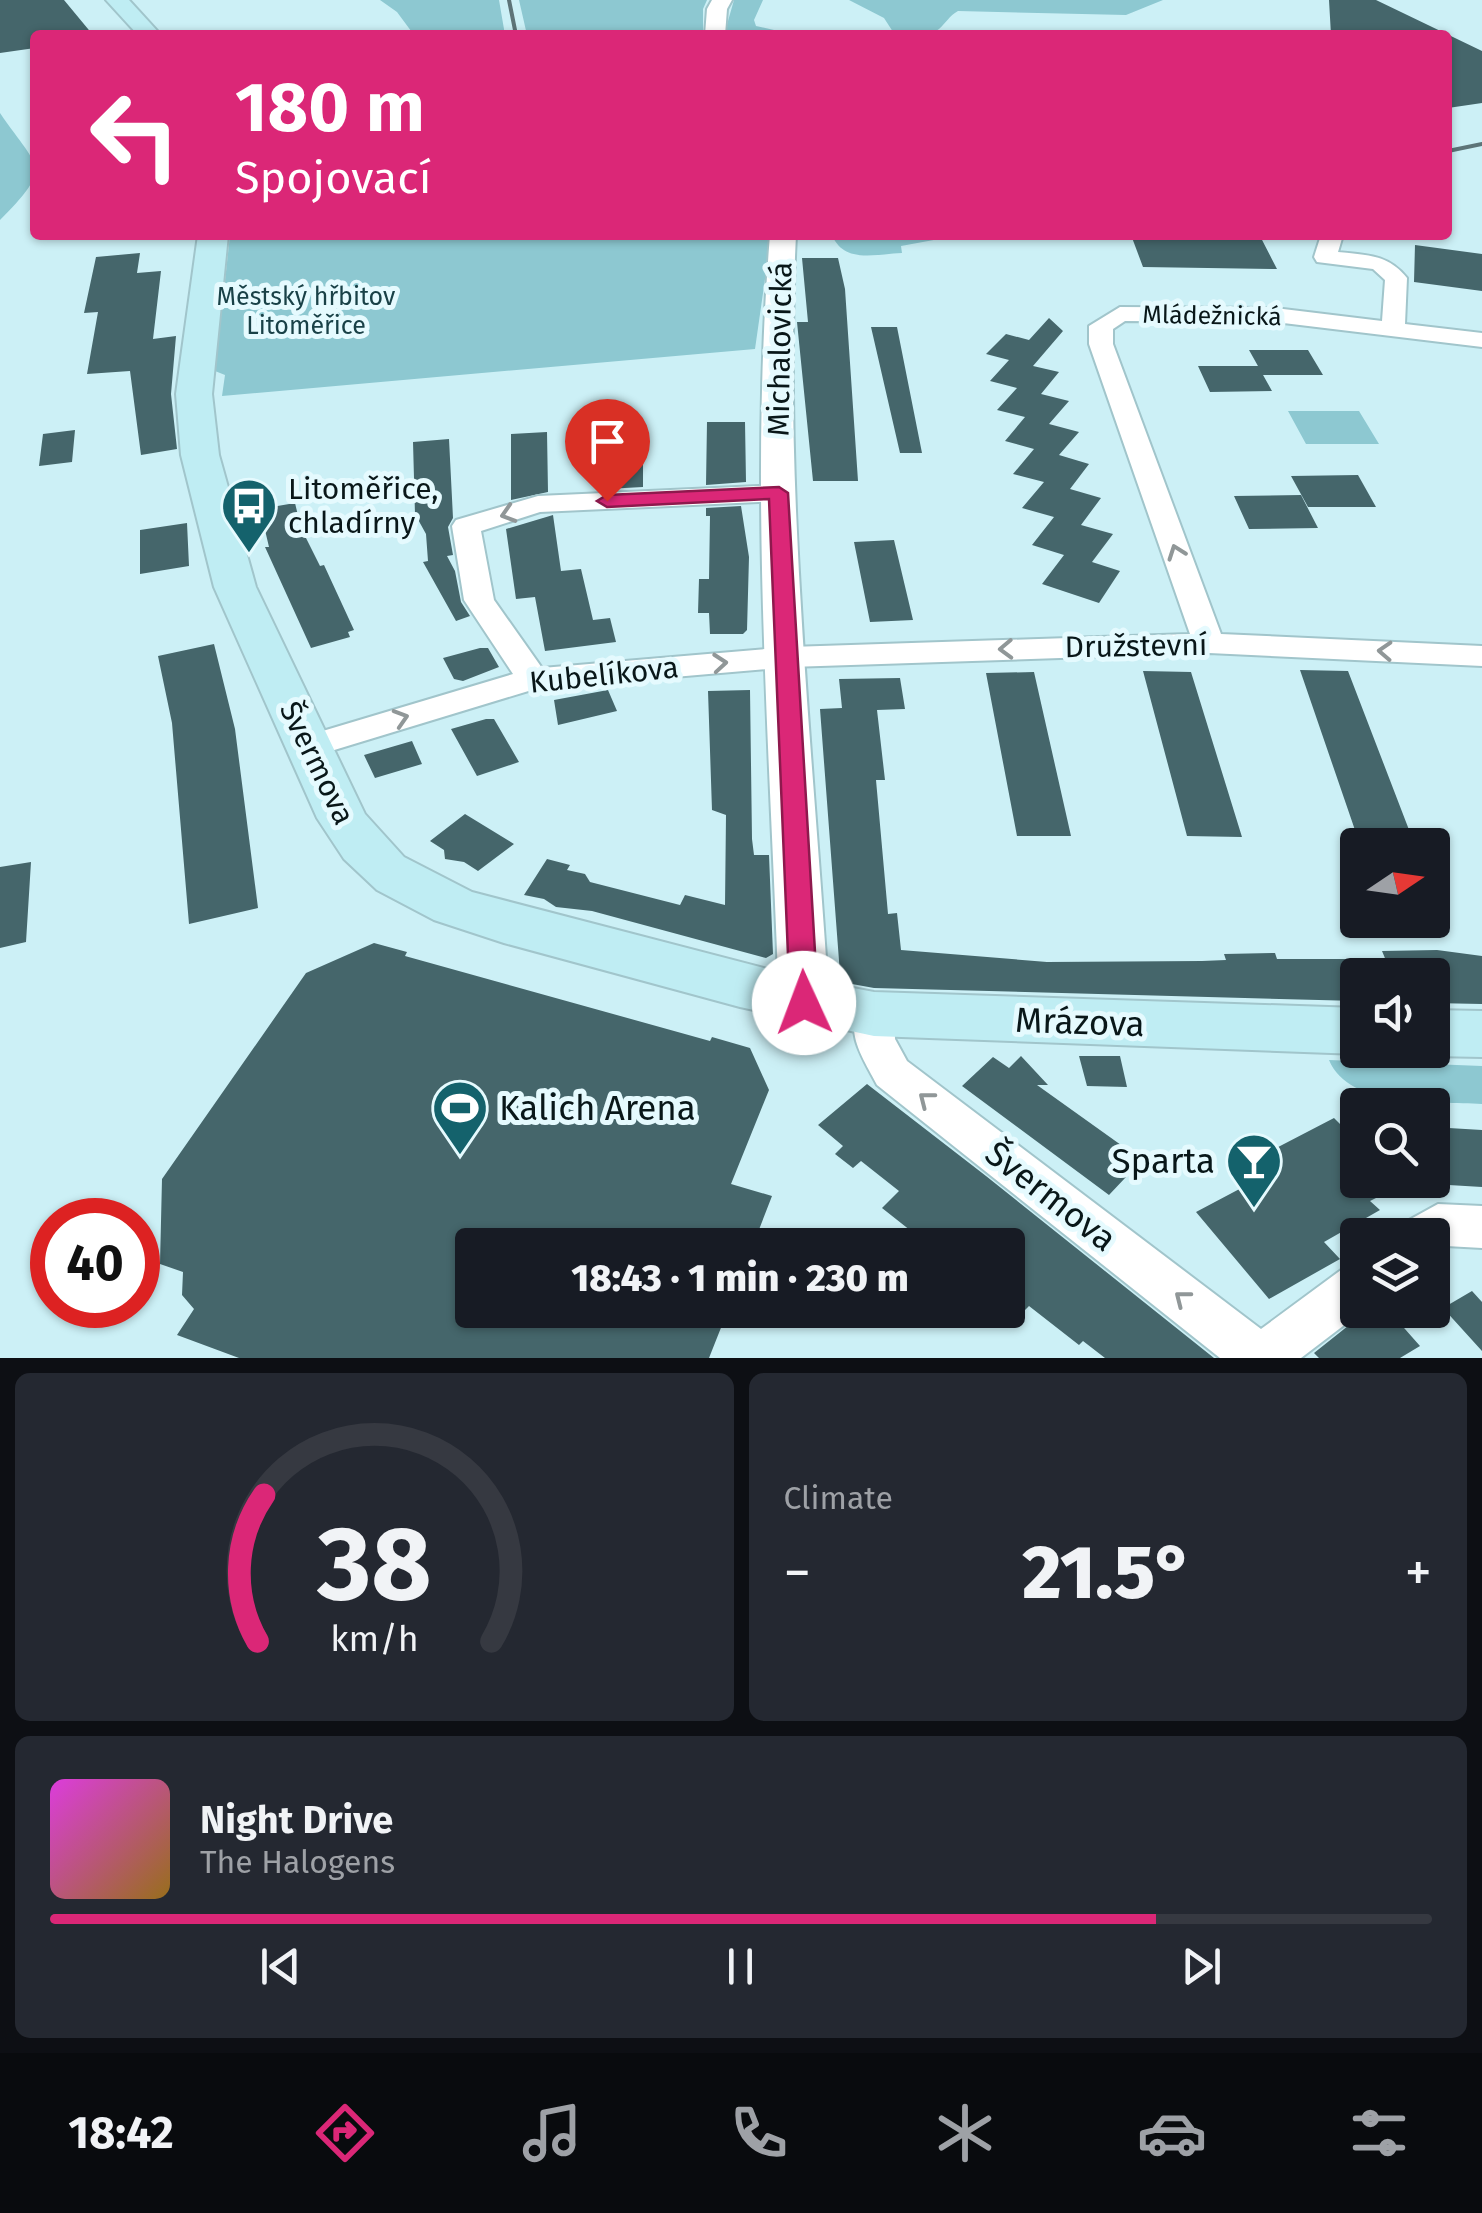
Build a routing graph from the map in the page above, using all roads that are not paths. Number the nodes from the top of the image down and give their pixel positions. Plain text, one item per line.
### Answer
1 (117, 0) edge
2 (722, 0) edge
3 (145, 30) edge
4 (715, 30) edge
5 (213, 240) edge
6 (783, 240) edge
7 (1330, 240) edge
8 (1393, 328) junction
9 (1482, 340) edge
10 (779, 493) junction
11 (1208, 644) junction
12 (1482, 656) edge
13 (790, 657) junction
14 (533, 679) junction
15 (308, 747) junction
16 (804, 1003) junction
17 (874, 1014) junction
18 (1340, 1031) edge
19 (1450, 1033) edge
20 (1482, 1034) edge
21 (1450, 1226) edge
22 (1482, 1227) edge
23 (1340, 1299) edge
24 (1261, 1358) edge

1 - 3 main road
2 - 4 street
5 - 15 main road, Švermova
6 - 10 street, Michalovická
7 - 8 street
8 - 9 street, Mládežnická
11 -> 8 street, Mládežnická
10 - 13 street, Michalovická
10 -> 14 street
12 -> 11 street, Družstevní
11 -> 13 street, Družstevní
14 -> 13 street, Kubelíkova
13 - 16 street, Michalovická
15 -> 14 street, Kubelíkova
15 - 16 main road, Švermova
16 - 17 main road, Mrázova
17 - 18 main road, Mrázova
24 -> 17 street, Švermova
19 - 20 main road
21 - 22 street
23 - 24 street

